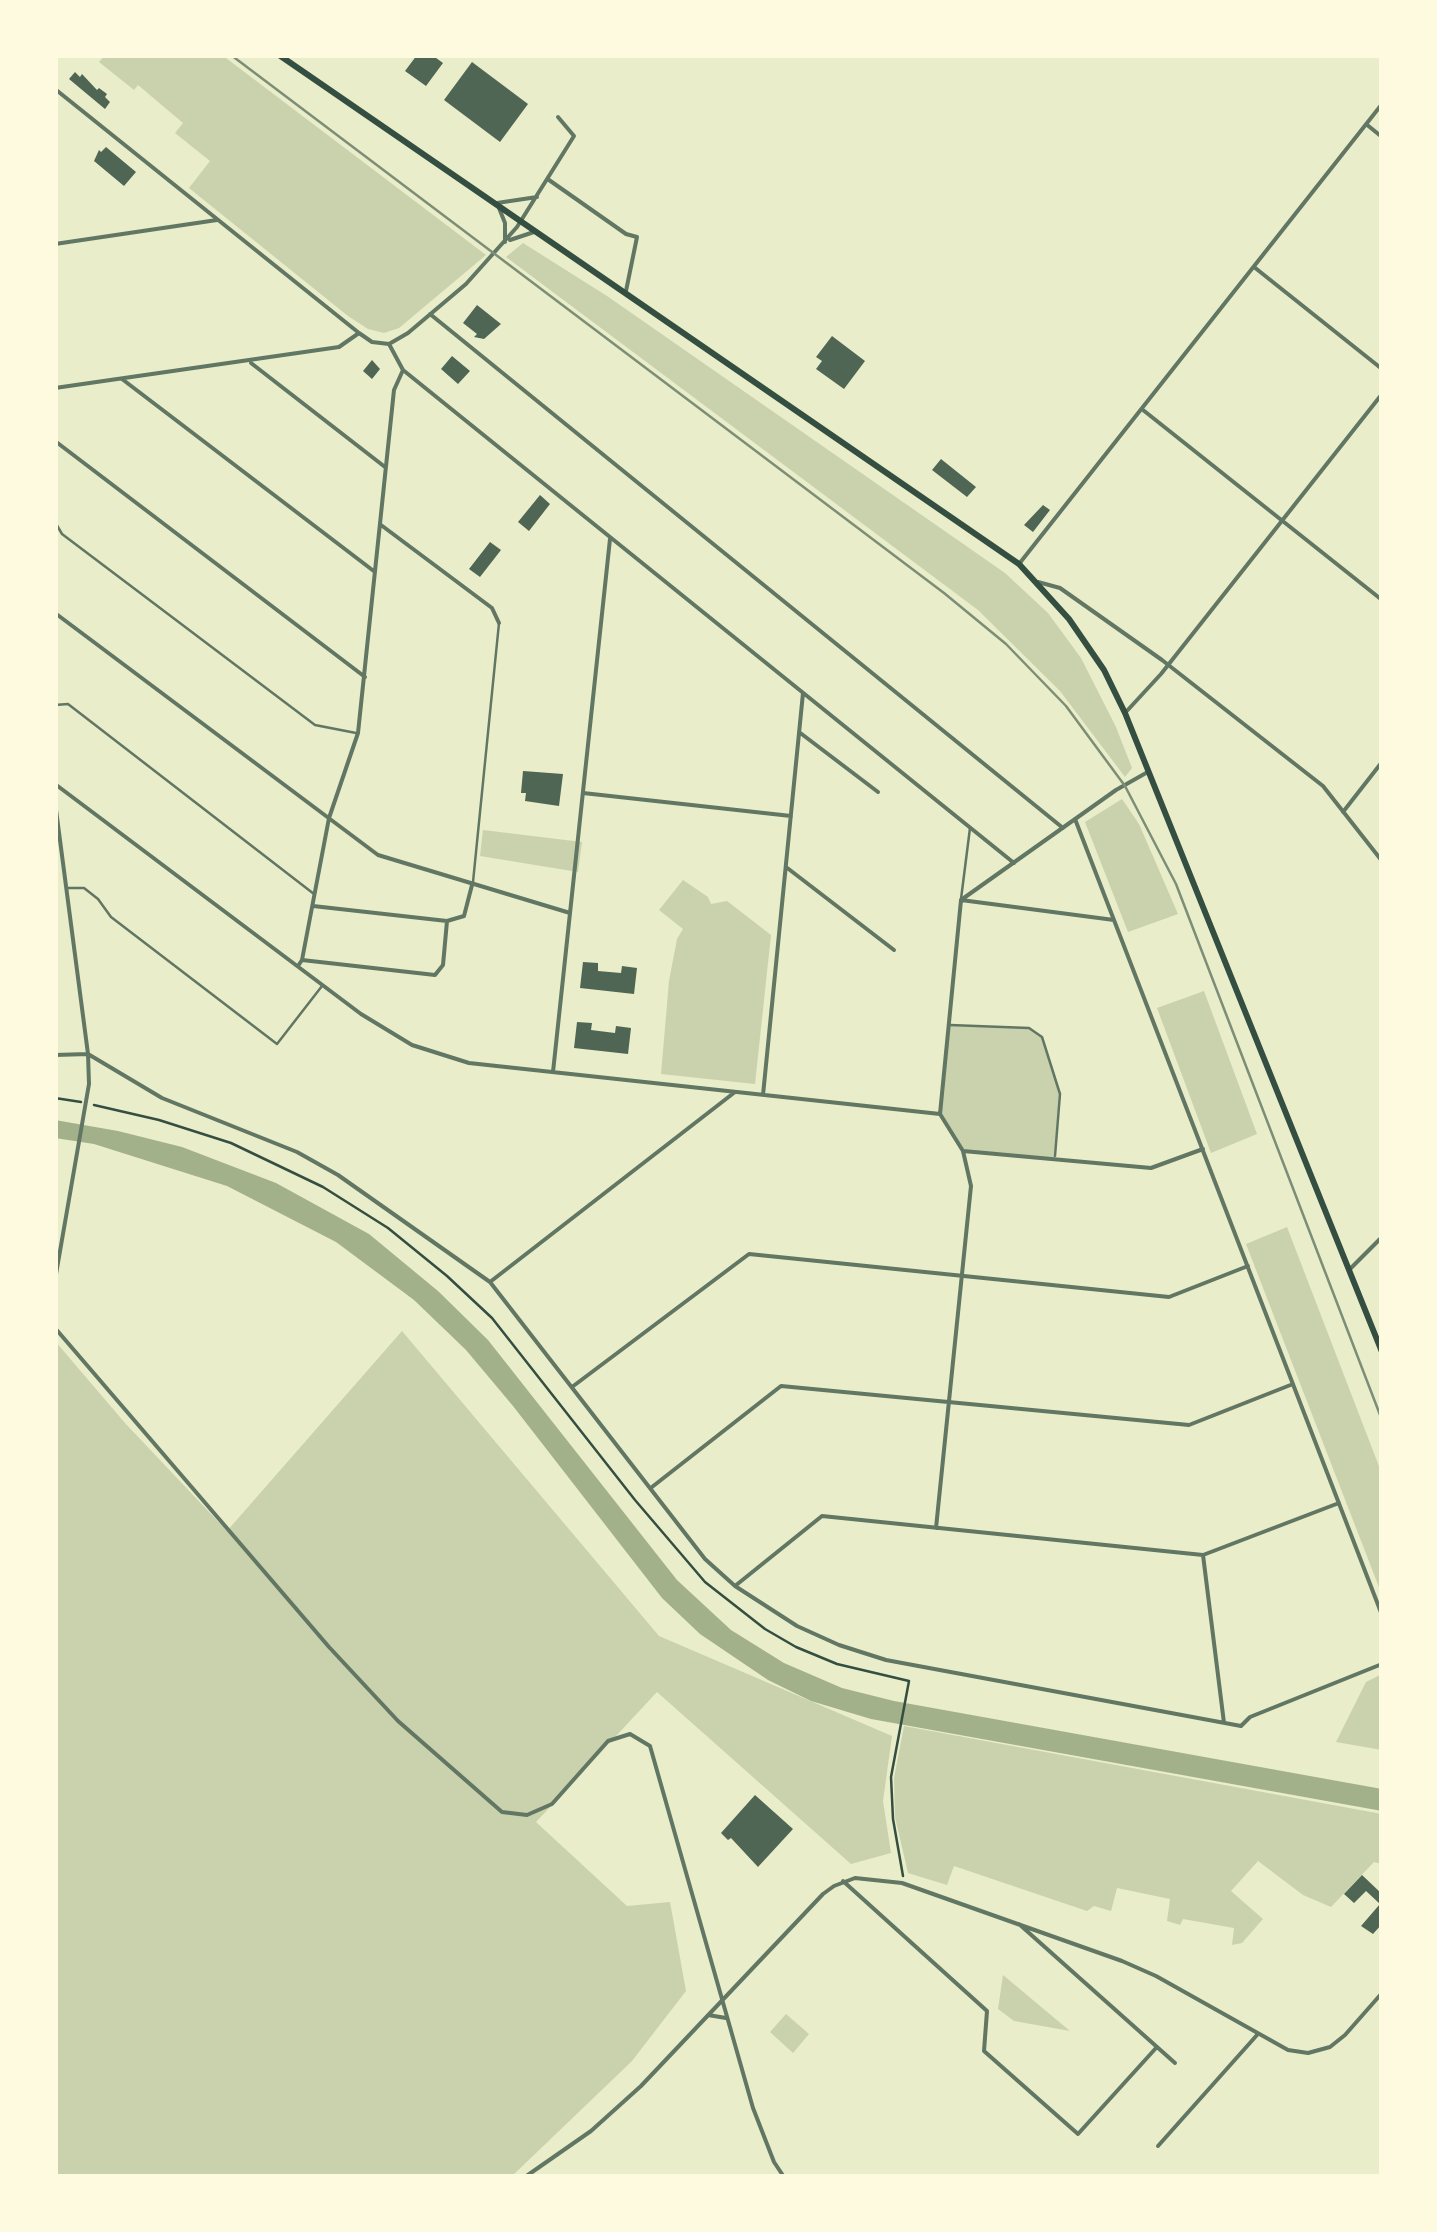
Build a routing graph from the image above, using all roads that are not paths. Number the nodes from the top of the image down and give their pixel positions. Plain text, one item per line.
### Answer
1 (279, 55) edge
2 (55, 89) edge
3 (1382, 104) edge
4 (558, 116) dead end
5 (1366, 124) junction
6 (1382, 137) edge
7 (549, 180) junction
8 (537, 197) junction
9 (497, 203) junction
10 (217, 220) junction
11 (522, 220) junction
12 (539, 232) junction
13 (506, 242) junction
14 (55, 244) edge
15 (1254, 266) junction
16 (626, 291) junction
17 (430, 314) junction
18 (359, 334) junction
19 (389, 344) junction
20 (250, 362) junction
21 (1382, 368) edge
22 (404, 370) junction
23 (122, 379) junction
24 (55, 388) edge
25 (1382, 394) edge
26 (1141, 409) junction
27 (55, 441) edge
28 (385, 468) junction
29 (1282, 521) junction
30 (55, 522) edge
31 (380, 524) junction
32 (610, 538) junction
33 (1019, 564) junction
34 (375, 572) junction
35 (1038, 582) junction
36 (1382, 600) edge
37 (55, 613) edge
38 (500, 623) joint
39 (1168, 664) junction
40 (365, 677) junction
41 (803, 693) junction
42 (55, 705) edge
43 (1125, 713) junction
44 (798, 732) junction
45 (358, 733) junction
46 (1382, 762) edge
47 (1149, 772) junction
48 (55, 784) edge
49 (878, 792) dead end
50 (583, 793) junction
51 (55, 802) edge
52 (1343, 812) junction
53 (791, 816) junction
54 (329, 818) junction
55 (1076, 819) junction
56 (970, 828) junction
57 (1062, 828) junction
58 (63, 861) junction
59 (1382, 861) edge
60 (55, 863) edge
61 (1014, 863) junction
62 (786, 866) junction
63 (473, 884) junction
64 (66, 888) junction
65 (315, 895) junction
66 (961, 900) junction
67 (313, 906) junction
68 (570, 913) junction
69 (1114, 920) junction
70 (447, 921) junction
71 (894, 950) dead end
72 (302, 960) junction
73 (298, 966) junction
74 (322, 985) junction
75 (949, 1025) junction
76 (88, 1054) junction
77 (55, 1055) edge
78 (554, 1072) junction
79 (735, 1092) junction
80 (763, 1095) junction
81 (940, 1114) junction
82 (1202, 1149) junction
83 (963, 1150) junction
84 (1055, 1158) junction
85 (1382, 1237) edge
86 (1248, 1266) junction
87 (1346, 1270) junction
88 (962, 1277) junction
89 (55, 1280) edge
90 (490, 1282) junction
91 (55, 1328) edge
92 (1382, 1352) edge
93 (1293, 1384) junction
94 (572, 1387) junction
95 (949, 1402) junction
96 (650, 1488) junction
97 (1339, 1503) junction
98 (936, 1528) junction
99 (1203, 1555) junction
100 (735, 1586) junction
101 (1382, 1615) edge
102 (1382, 1664) edge
103 (1224, 1723) junction
104 (843, 1881) junction
105 (1015, 1921) junction
106 (1382, 1993) edge
107 (721, 1999) junction
108 (708, 2015) junction
109 (726, 2018) junction
110 (1257, 2035) junction
111 (1156, 2048) junction
112 (1174, 2063) dead end
113 (1158, 2146) dead end
114 (524, 2177) edge
115 (784, 2177) edge

1 - 9 main road
2 - 10 street
3 - 5 street
4 - 7 street
5 - 6 street
5 - 15 street
7 - 8 street
7 - 16 street
8 - 9 street
8 - 11 street
9 - 11 main road
9 - 13 street
10 - 14 street
10 - 18 street
11 - 12 main road
11 - 13 street
12 - 13 street
12 - 16 main road
13 - 17 street
15 - 21 street
15 - 26 street
16 - 33 main road
17 - 19 street
17 - 57 street
18 - 19 street
18 - 20 street
19 - 22 street
20 - 23 street
20 - 28 street
22 - 28 street
22 - 32 street
23 - 24 street
23 - 34 street
25 - 29 street
26 - 29 street
26 - 33 street
27 - 40 street
28 - 31 street
29 - 36 street
29 - 39 street
30 - 45 lane
31 - 34 street
31 - 38 street
32 - 41 street
32 - 50 street
33 - 35 main road
34 - 40 street
35 - 39 street
35 - 43 main road
37 - 54 street
38 - 63 lane
39 - 43 street
39 - 52 street
40 - 45 street
41 - 44 street
41 - 56 street
42 - 65 lane
43 - 47 main road
44 - 49 street
44 - 53 street
45 - 54 street
46 - 52 street
47 - 55 street
47 - 87 main road
48 - 73 street
50 - 53 street
50 - 68 street
51 - 58 street
52 - 59 street
53 - 62 street
54 - 63 street
54 - 65 street
55 - 57 street
55 - 69 street
56 - 61 street
56 - 66 lane
57 - 61 street
58 - 60 street
58 - 64 street
61 - 66 street
62 - 71 street
62 - 80 street
63 - 68 street
63 - 70 street
64 - 74 lane
64 - 76 street
65 - 67 street
66 - 69 street
66 - 75 street
67 - 70 street
67 - 72 street
68 - 78 street
69 - 82 street
70 - 72 street
72 - 73 street
73 - 74 street
74 - 78 street
75 - 81 street
75 - 84 lane
76 - 77 street
76 - 89 street
76 - 90 street
78 - 79 street
79 - 80 street
79 - 90 street
80 - 81 street
81 - 83 street
82 - 84 street
82 - 86 street
83 - 84 street
83 - 88 street
85 - 87 street
86 - 88 street
86 - 93 street
87 - 92 main road
88 - 94 street
88 - 95 street
90 - 94 street
91 - 107 street
93 - 95 street
93 - 97 street
94 - 96 street
95 - 96 street
95 - 98 street
96 - 100 street
97 - 99 street
97 - 101 street
98 - 99 street
98 - 100 street
99 - 103 street
100 - 103 street
102 - 103 street
104 - 105 street
104 - 107 street
104 - 111 street
105 - 110 street
105 - 111 street
106 - 110 street
107 - 108 street
107 - 109 street
108 - 109 street
108 - 114 street
109 - 115 street
110 - 113 street
111 - 112 street

